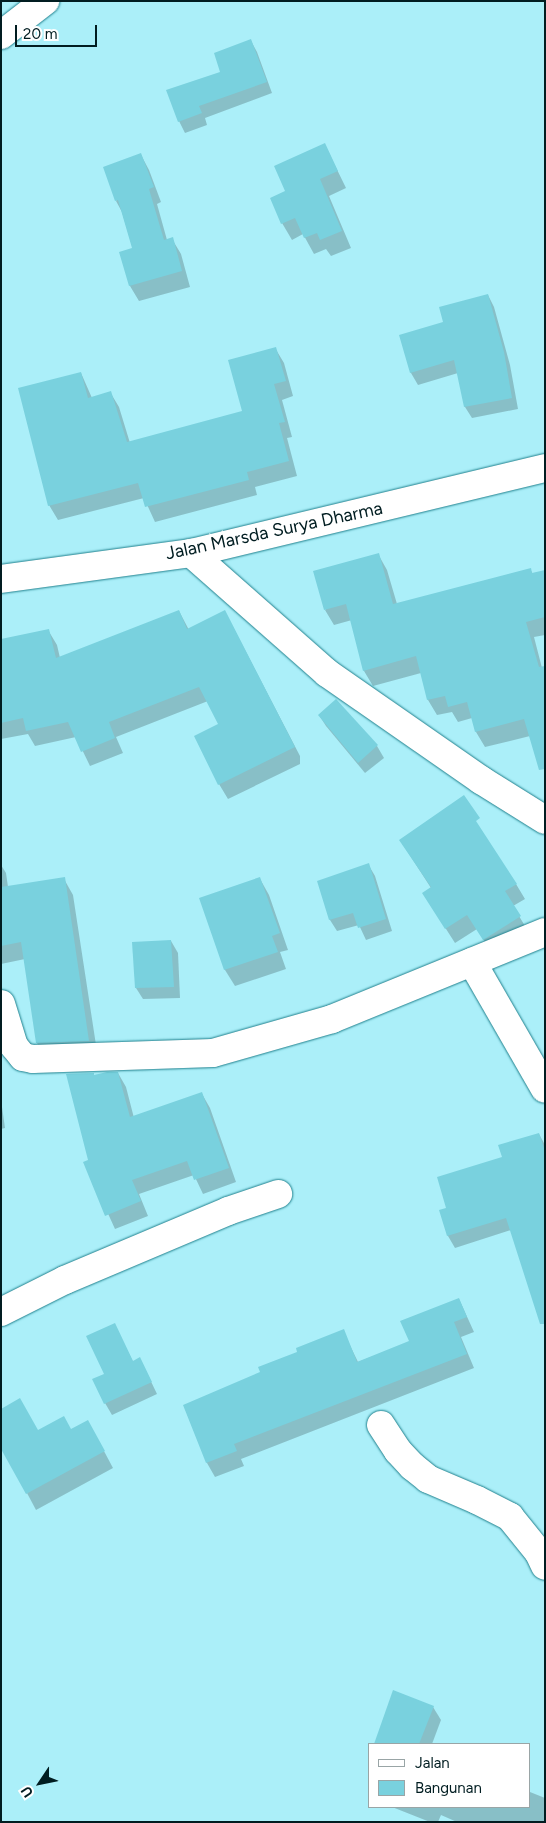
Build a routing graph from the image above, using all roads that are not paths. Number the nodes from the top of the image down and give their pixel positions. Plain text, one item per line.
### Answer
1 (45, 1) edge
2 (1, 35) edge
3 (545, 468) edge
4 (190, 552) junction
5 (1, 580) edge
6 (545, 820) edge
7 (545, 932) edge
8 (472, 962) junction
9 (1, 1004) edge
10 (545, 1089) edge
11 (278, 1194) dead end
12 (1, 1312) edge
13 (381, 1424) dead end
14 (545, 1566) edge

1 - 2 main road
3 - 4 main road, Jalan Marsda Surya Dharma
4 - 5 main road, Jalan Marsda Surya Dharma
4 - 6 main road
7 - 8 main road
8 - 9 main road
8 - 10 main road
11 - 12 main road
13 - 14 main road

